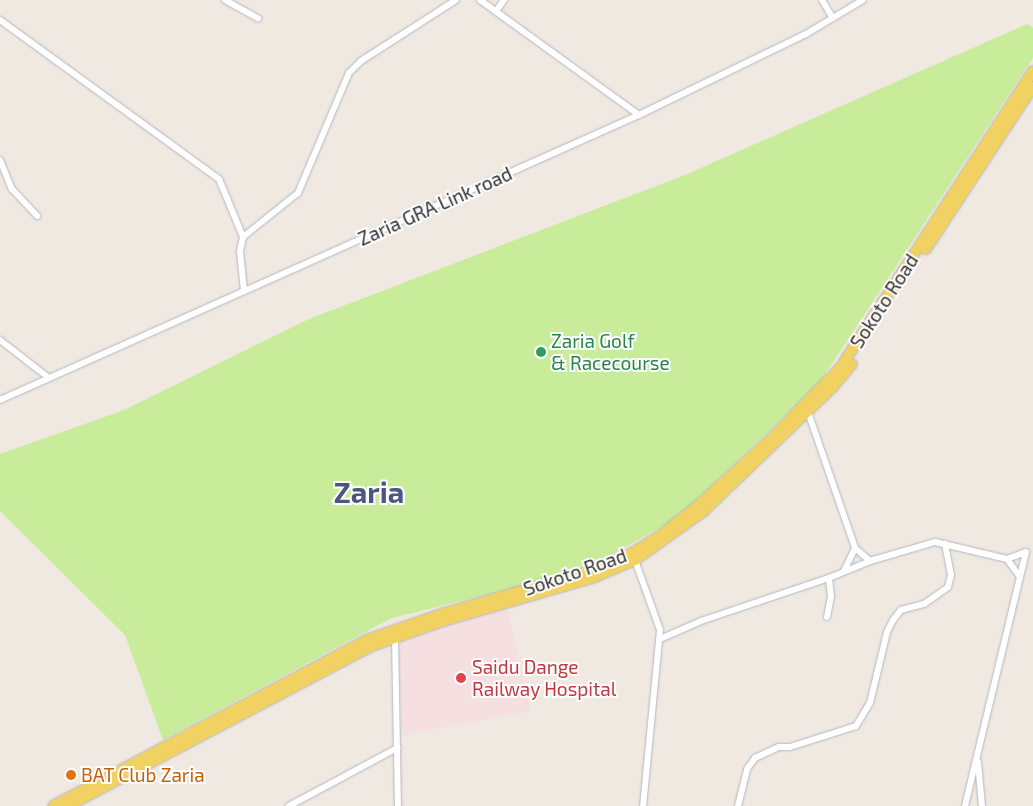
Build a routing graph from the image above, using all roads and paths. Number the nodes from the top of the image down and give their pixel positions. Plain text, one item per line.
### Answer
1 (225, 0) edge
2 (456, 0) edge
3 (480, 0) edge
4 (504, 0) edge
5 (822, 0) edge
6 (863, 0) edge
7 (496, 11) junction
8 (258, 18) dead end
9 (833, 18) junction
10 (0, 20) edge
11 (1033, 71) edge
12 (1033, 87) edge
13 (640, 116) junction
14 (0, 160) edge
15 (37, 216) dead end
16 (243, 237) junction
17 (244, 291) junction
18 (0, 340) edge
19 (49, 378) junction
20 (0, 400) edge
21 (808, 412) junction
22 (945, 544) junction
23 (855, 548) junction
24 (1006, 559) junction
25 (635, 560) junction
26 (870, 561) junction
27 (844, 571) junction
28 (1020, 577) junction
29 (829, 578) junction
30 (827, 617) dead end
31 (395, 636) junction
32 (660, 639) junction
33 (397, 748) junction
34 (978, 755) junction
35 (53, 806) edge
36 (69, 806) edge
37 (289, 806) edge
38 (398, 806) edge
39 (643, 806) edge
40 (738, 806) edge
41 (964, 806) edge
42 (982, 806) edge

1 - 8 street
2 - 16 street
3 - 7 street
4 - 7 street
5 - 9 street
6 - 9 street, Zaria GRA Link road
7 - 13 street
9 - 13 street, Zaria GRA Link road
10 - 16 street
11 - 35 main road, Sokoto Road
12 - 21 main road, Sokoto Road
13 - 17 street, Zaria GRA Link road
14 - 15 street
16 - 17 street
17 - 19 street, Zaria GRA Link road
18 - 19 street
19 - 20 street, Zaria GRA Link road
21 - 23 street
21 - 25 main road, Sokoto Road
22 - 24 street
22 - 26 street
22 - 40 street
23 - 26 street
23 - 27 street
24 - 28 street
24 - 28 street
25 - 31 main road, Sokoto Road
25 - 32 street
26 - 27 street
27 - 29 street
28 - 34 street
29 - 30 street
29 - 32 street
31 - 33 street
31 - 36 main road, Sokoto Road
32 - 39 street
33 - 37 street
33 - 38 street
34 - 41 street
34 - 42 street

